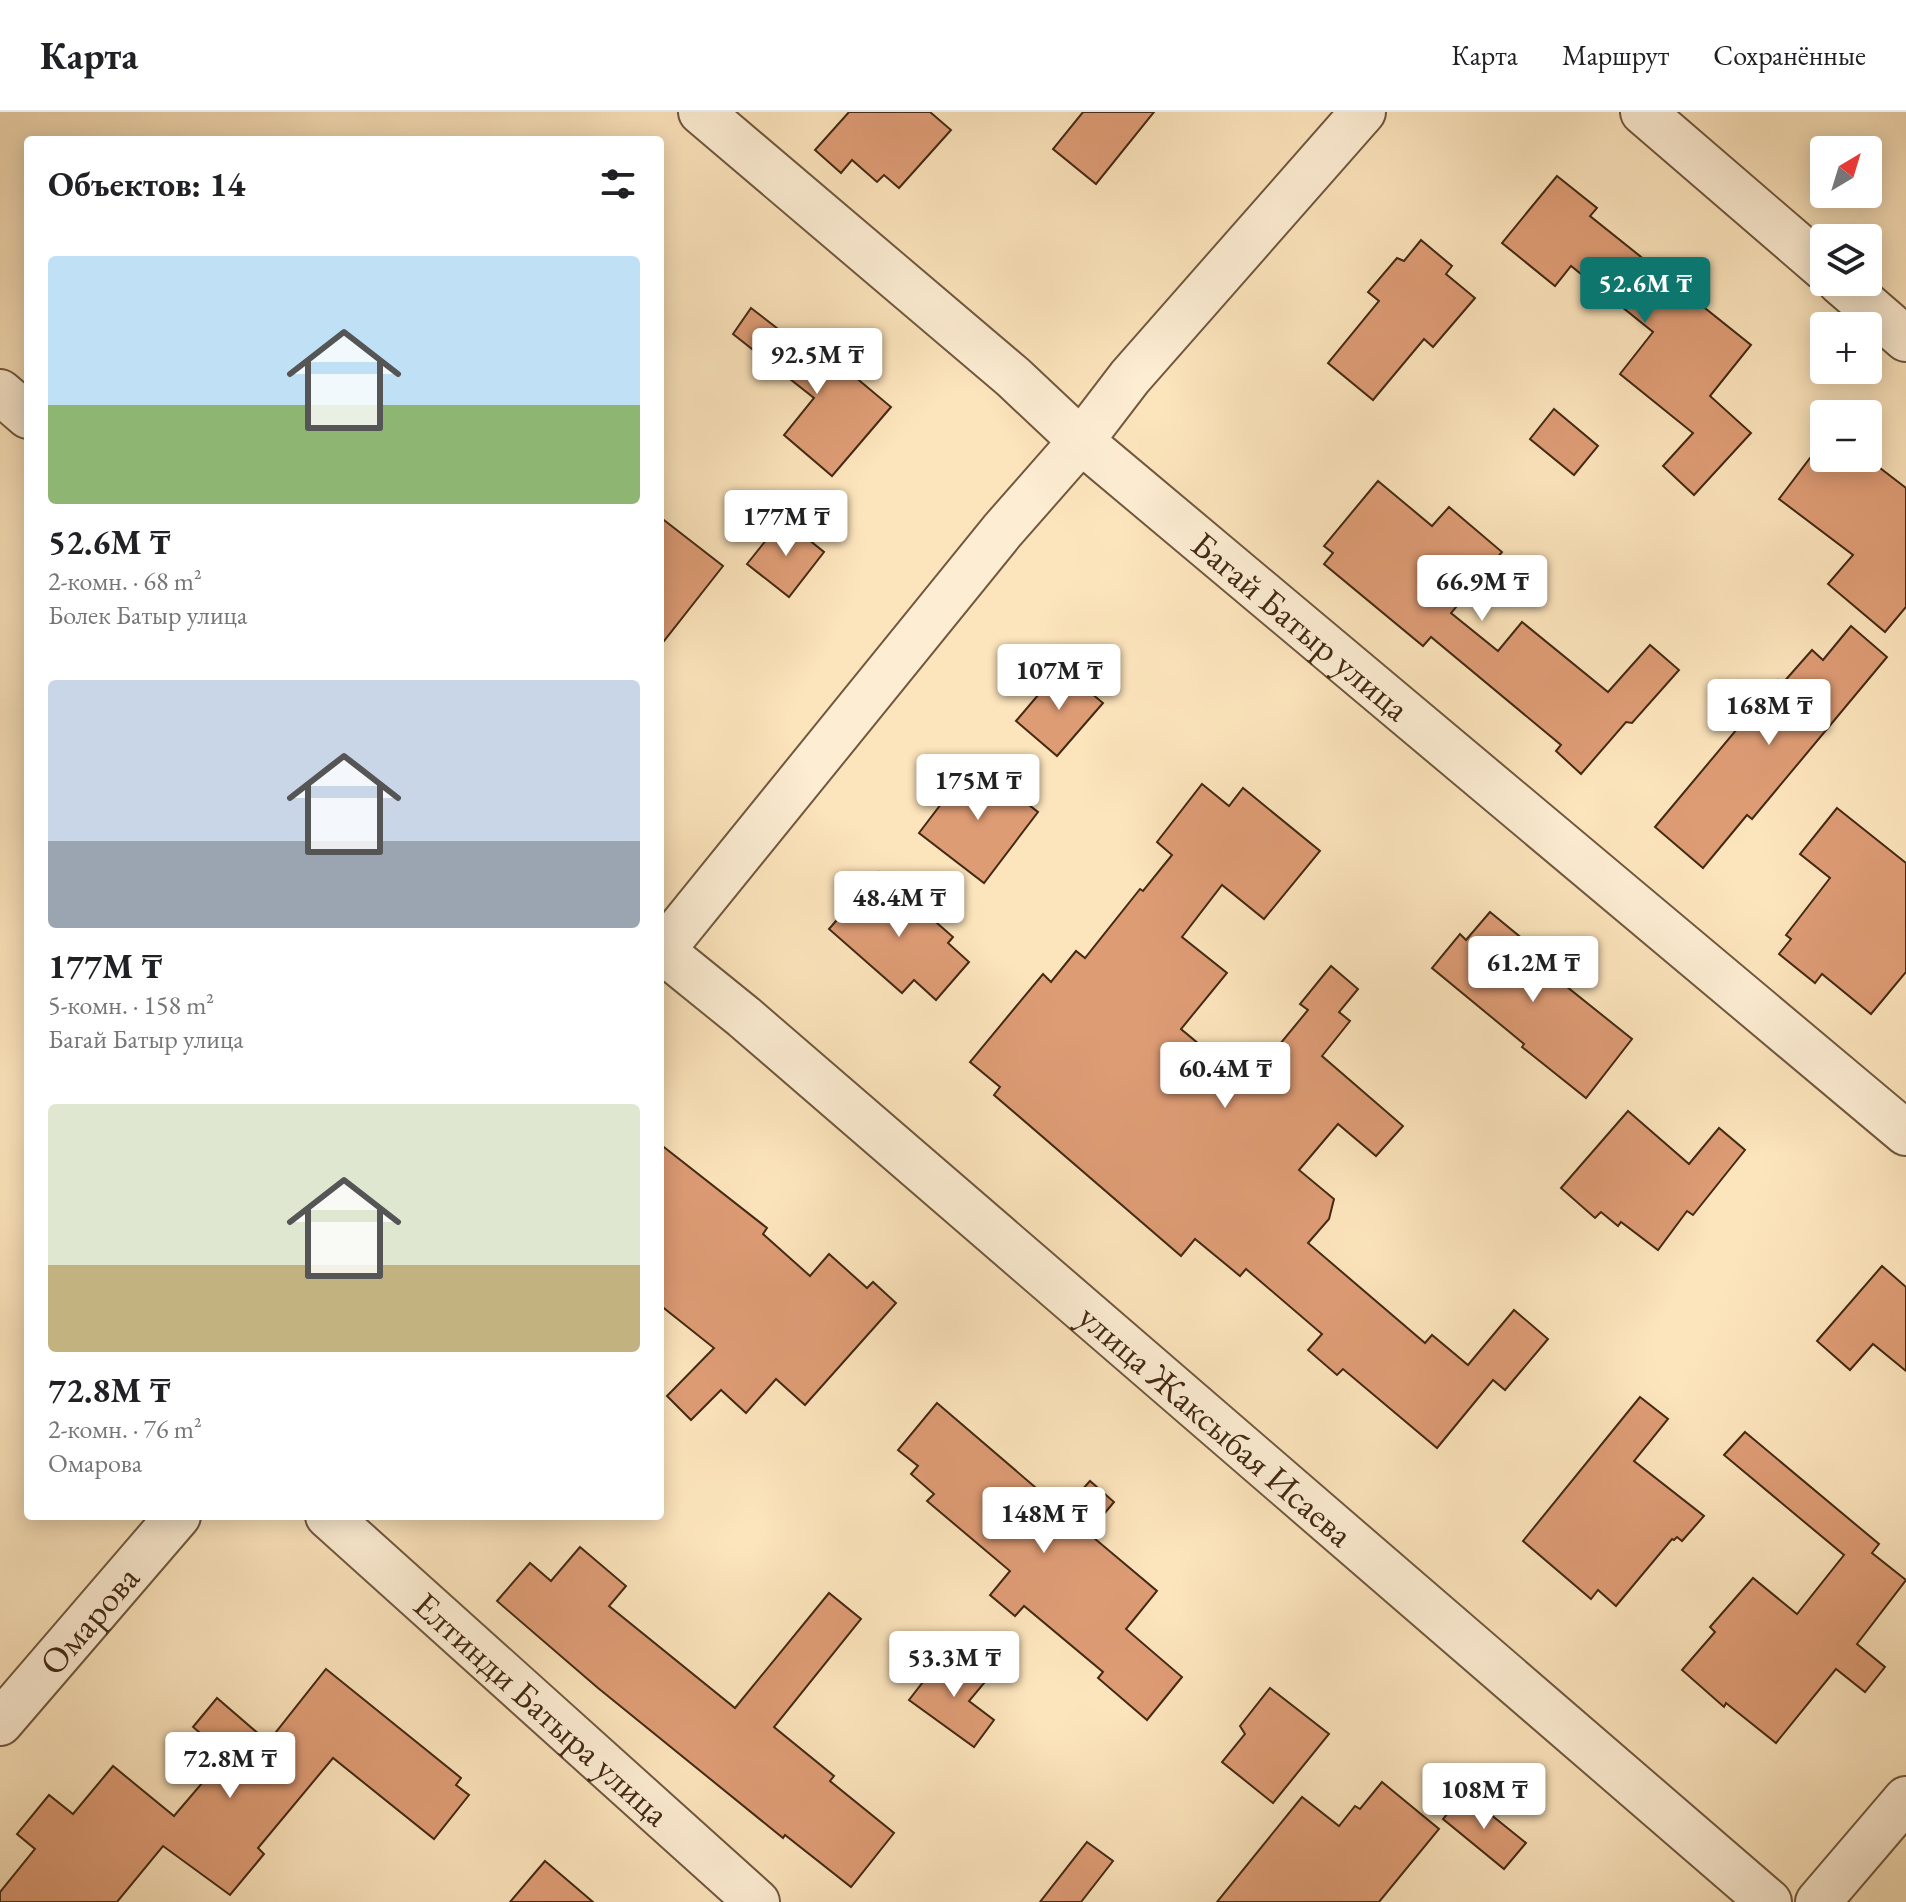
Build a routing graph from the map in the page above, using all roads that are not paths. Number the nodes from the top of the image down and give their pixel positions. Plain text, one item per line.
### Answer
1 (701, 112) edge
2 (1363, 112) edge
3 (1643, 112) edge
4 (1810, 256) edge
5 (1856, 296) edge
6 (1906, 339) edge
7 (0, 392) edge
8 (24, 413) edge
9 (1081, 441) junction
10 (664, 947) edge
11 (664, 953) edge
12 (1906, 1133) edge
13 (175, 1520) edge
14 (332, 1520) edge
15 (0, 1723) edge
16 (1906, 1799) edge
17 (757, 1902) edge
18 (1769, 1902) edge
19 (1818, 1902) edge

1 - 9 street, Багай Батыр улица
2 - 9 street
3 - 4 street
5 - 6 street
7 - 8 street
9 - 10 street
9 - 12 street, Багай Батыр улица
11 - 18 street, улица Жаксыбая Исаева
13 - 15 street, Омарова
14 - 17 street, Елтинди Батыра улица
16 - 19 street

